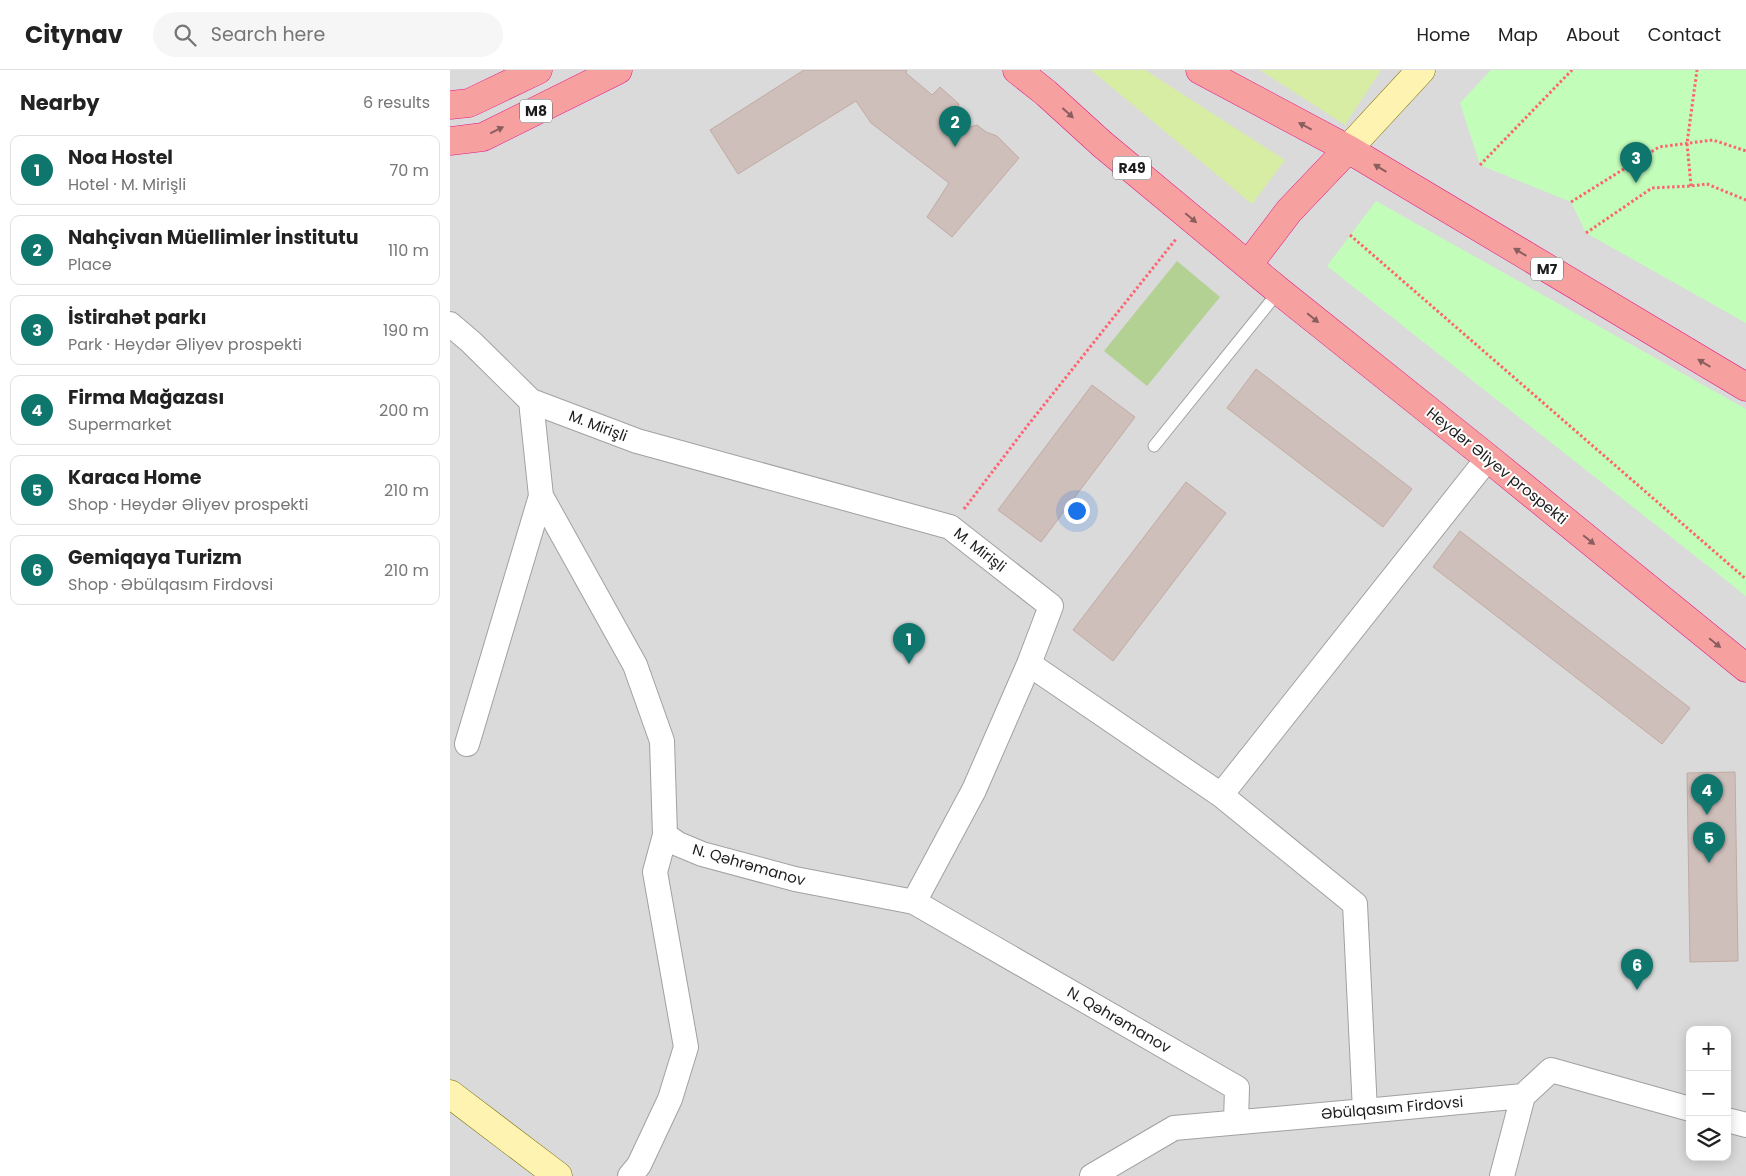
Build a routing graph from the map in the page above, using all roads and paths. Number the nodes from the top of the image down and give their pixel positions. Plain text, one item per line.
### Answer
1 (538, 70) edge
2 (618, 70) edge
3 (1017, 70) edge
4 (1200, 70) edge
5 (1421, 70) edge
6 (1572, 70) edge
7 (1697, 70) edge
8 (1048, 81) edge
9 (450, 105) edge
10 (450, 141) edge
11 (1687, 143) junction
12 (1348, 149) junction
13 (1746, 151) edge
14 (1480, 165) dead end
15 (1691, 186) junction
16 (1746, 200) edge
17 (1571, 202) dead end
18 (1192, 219) junction
19 (1586, 233) dead end
20 (1350, 235) dead end
21 (1248, 265) junction
22 (1279, 291) junction
23 (450, 324) edge
24 (1746, 387) edge
25 (530, 401) junction
26 (1154, 446) dead end
27 (1488, 458) junction
28 (541, 496) junction
29 (950, 527) junction
30 (1746, 579) edge
31 (1029, 664) junction
32 (1746, 668) edge
33 (467, 744) dead end
34 (1221, 795) junction
35 (665, 835) junction
36 (914, 902) junction
37 (450, 1094) edge
38 (1523, 1096) junction
39 (1686, 1108) edge
40 (1365, 1111) junction
41 (1731, 1121) edge
42 (1236, 1122) junction
43 (1746, 1125) edge
44 (558, 1176) edge
45 (630, 1176) edge
46 (1092, 1176) edge
47 (1502, 1176) edge

1 - 9 highway, M8
10 -> 2 highway, M8
3 - 8 highway, R49
12 -> 4 highway, M7
5 - 12 main road
6 - 14 path
7 - 11 path
8 -> 18 highway, R49
11 - 13 path
11 - 15 path
11 - 17 path
12 - 21 highway
24 -> 12 highway, M7
15 - 16 path
15 - 19 path
18 - 21 highway, R49
18 - 29 path
20 - 30 path
21 - 22 highway, Heydər Əliyev prospekti
22 - 26 lane
22 -> 27 highway, Heydər Əliyev prospekti
23 - 25 street
25 - 28 street
25 - 29 street, M. Mirişli
27 -> 32 highway, Heydər Əliyev prospekti
27 - 34 street
28 - 33 street
28 - 35 street
29 - 31 street, M. Mirişli
31 - 34 street
31 - 36 street, M. Mirişli
34 - 40 street
35 - 36 street, N. Qəhrəmanov
35 - 45 street
36 - 42 street, N. Qəhrəmanov
37 - 44 main road
38 - 39 street
38 - 40 street, Əbülqasım Firdovsi
38 - 47 street
40 - 42 street, Əbülqasım Firdovsi
41 - 43 street
42 - 46 street, Əbülqasım Firdovsi

